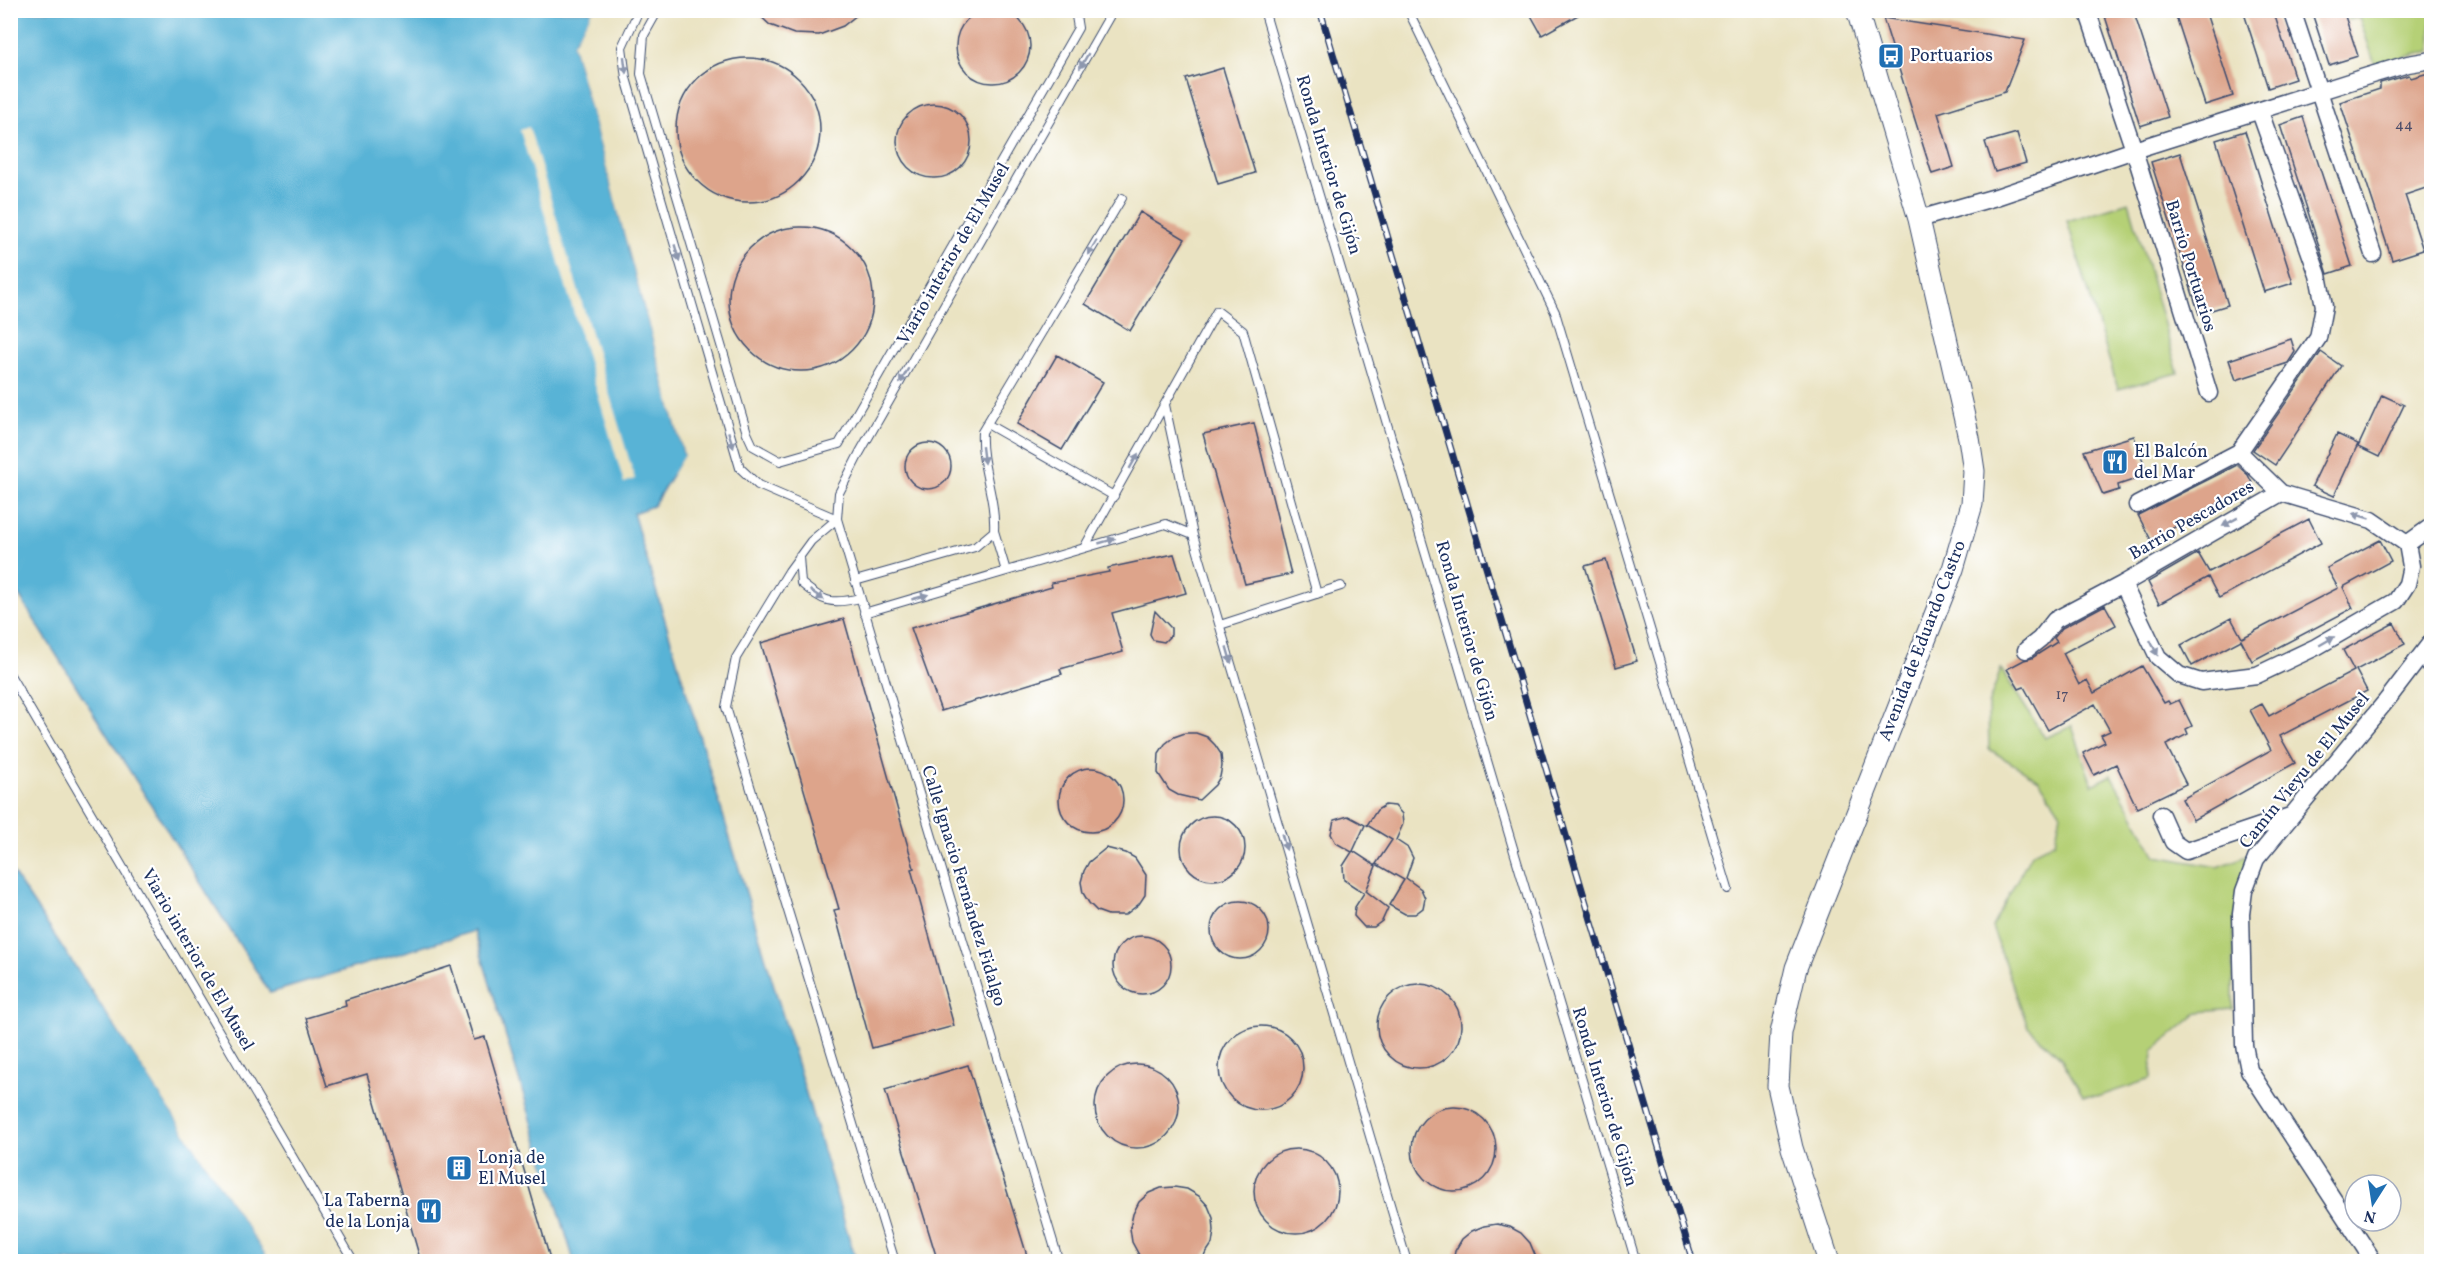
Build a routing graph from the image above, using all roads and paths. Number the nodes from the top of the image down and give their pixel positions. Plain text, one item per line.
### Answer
1 (639, 10) edge
2 (658, 10) edge
3 (1075, 10) edge
4 (1113, 10) edge
5 (1264, 10) edge
6 (1408, 10) edge
7 (1857, 10) edge
8 (2087, 10) edge
9 (2292, 10) edge
10 (2432, 60) edge
11 (2320, 92) junction
12 (2260, 112) junction
13 (2134, 150) junction
14 (1122, 198) dead end
15 (1919, 219) junction
16 (2373, 254) dead end
17 (2210, 393) dead end
18 (1166, 405) junction
19 (987, 424) junction
20 (2239, 452) junction
21 (2281, 493) junction
22 (1114, 496) junction
23 (2137, 505) dead end
24 (837, 519) junction
25 (2432, 526) edge
26 (994, 531) junction
27 (1193, 535) junction
28 (2407, 544) junction
29 (1084, 548) junction
30 (799, 558) junction
31 (1006, 571) junction
32 (855, 581) junction
33 (2123, 584) junction
34 (1341, 586) dead end
35 (1317, 594) junction
36 (860, 598) junction
37 (864, 613) junction
38 (1220, 625) junction
39 (2432, 642) edge
40 (2026, 650) dead end
41 (10, 675) edge
42 (2161, 815) dead end
43 (2291, 816) junction
44 (1728, 889) dead end
45 (354, 1262) edge
46 (895, 1262) edge
47 (1059, 1262) edge
48 (1407, 1262) edge
49 (1636, 1262) edge
50 (1829, 1262) edge
51 (2374, 1262) edge

1 -> 24 lane
2 - 3 lane
4 -> 24 lane, Viario interior de El Musel
5 - 49 lane, Ronda Interior de Gijón
6 - 44 lane
7 - 15 street, Avenida de Eduardo Castro
8 - 13 street, Barrio Portuarios
9 - 11 street
10 - 11 street
11 - 12 street
11 - 16 street
12 - 13 street
12 - 20 street, Barrio Pescadores
13 - 15 street
13 - 17 street, Barrio Portuarios
14 -> 19 lane
15 - 50 street, Avenida de Eduardo Castro
22 -> 18 lane
18 - 27 lane
18 - 35 lane
19 - 22 lane
19 -> 26 lane
20 - 21 street, Barrio Pescadores
20 - 23 street, Barrio Pescadores
28 -> 21 street, Barrio Pescadores
21 -> 33 street, Barrio Pescadores
22 - 29 lane
24 - 30 lane
24 - 32 lane, Calle Ignacio Fernández Fidalgo
25 - 28 street
26 - 31 lane
26 - 32 lane
29 -> 27 lane
27 - 38 lane
33 -> 28 street, Barrio Pescadores
29 - 31 lane
30 -> 36 lane
30 - 46 lane
37 -> 31 lane
32 - 36 lane, Calle Ignacio Fernández Fidalgo
33 - 40 street, Barrio Pescadores
34 - 35 lane
35 - 38 lane
36 - 37 lane, Calle Ignacio Fernández Fidalgo
37 - 47 lane, Calle Ignacio Fernández Fidalgo
38 -> 48 lane
39 - 43 street, Camín Vieyu de El Musel
41 - 45 lane, Viario interior de El Musel
42 - 43 street
43 - 51 street, Camín Vieyu de El Musel

